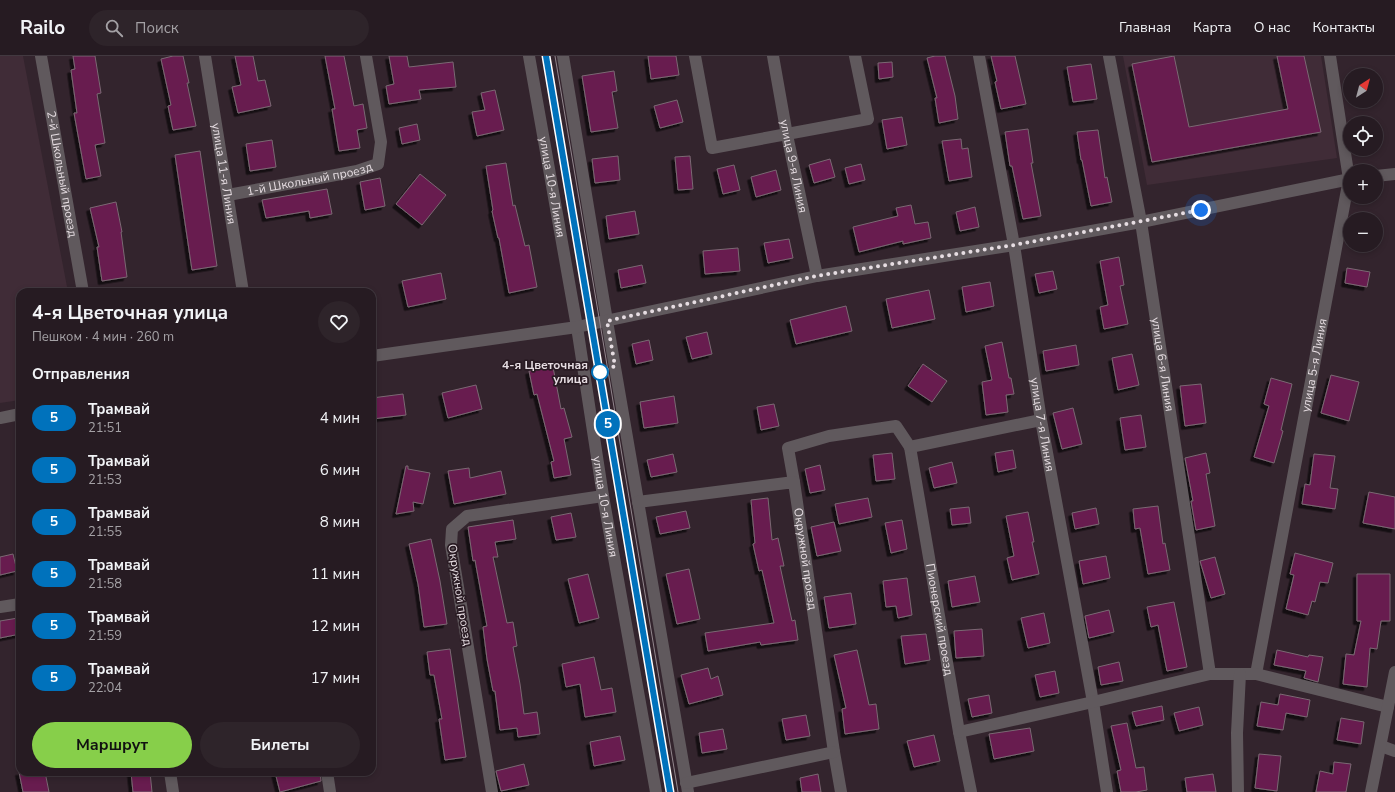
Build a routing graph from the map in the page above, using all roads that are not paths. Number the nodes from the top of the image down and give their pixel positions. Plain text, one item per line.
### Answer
1 (41, 56) edge
2 (204, 56) edge
3 (366, 56) edge
4 (529, 56) edge
5 (563, 56) edge
6 (695, 56) edge
7 (773, 56) edge
8 (855, 56) edge
9 (979, 56) edge
10 (1109, 56) edge
11 (1330, 56) edge
12 (787, 135) junction
13 (1347, 164) edge
14 (1395, 174) edge
15 (1383, 175) edge
16 (1343, 180) edge
17 (228, 195) junction
18 (1344, 204) edge
19 (1141, 222) junction
20 (1014, 245) junction
21 (816, 276) junction
22 (82, 288) edge
23 (242, 288) edge
24 (607, 321) junction
25 (577, 328) junction
26 (376, 355) edge
27 (16, 415) edge
28 (0, 418) edge
29 (1041, 420) junction
30 (910, 447) junction
31 (794, 482) junction
32 (603, 496) junction
33 (638, 502) junction
34 (16, 605) edge
35 (0, 607) edge
36 (1395, 672) edge
37 (1210, 674) junction
38 (1240, 674) junction
39 (1256, 674) junction
40 (1094, 702) junction
41 (1388, 707) junction
42 (959, 732) junction
43 (1381, 746) junction
44 (1395, 751) edge
45 (834, 752) junction
46 (171, 776) edge
47 (328, 776) edge
48 (687, 787) edge
49 (173, 792) edge
50 (330, 792) edge
51 (492, 792) edge
52 (656, 792) edge
53 (841, 792) edge
54 (971, 792) edge
55 (1107, 792) edge
56 (1238, 792) edge
57 (1371, 792) edge

1 - 22 street, 2-й Школьный проезд
2 - 17 street, улица 11-я Линия
3 - 17 street, 1-й Школьный проезд
4 - 25 street, улица 10-я Линия
5 - 24 street
6 - 12 street
7 - 12 street, улица 9-я Линия
8 - 12 street
9 - 20 street, улица 7-я Линия
10 - 19 street, улица 6-я Линия
11 - 13 street, улица 5-я Линия
12 - 21 street, улица 9-я Линия
14 - 15 street
16 - 19 street
17 - 23 street, улица 11-я Линия
18 - 39 street, улица 5-я Линия
19 - 20 street
19 - 37 street, улица 6-я Линия
20 - 21 street
20 - 29 street, улица 7-я Линия
21 - 24 street
24 - 25 street
24 - 33 street
25 - 26 street
25 - 32 street, улица 10-я Линия
27 - 28 street
29 - 30 street
29 - 40 street, улица 7-я Линия
30 - 31 street, Окружной проезд
30 - 42 street, Пионерский проезд
31 - 33 street
31 - 45 street, Окружной проезд
32 - 51 street, Окружной проезд
32 - 52 street, улица 10-я Линия
33 - 48 street
34 - 35 street
36 - 41 street
37 - 38 street
37 - 40 street
38 - 39 street
38 - 56 street
39 - 41 street
40 - 42 street
40 - 55 street, улица 7-я Линия
41 - 43 street
42 - 54 street, Пионерский проезд
43 - 44 street
43 - 57 street
45 - 48 street
45 - 53 street, Окружной проезд
46 - 49 street
47 - 50 street

